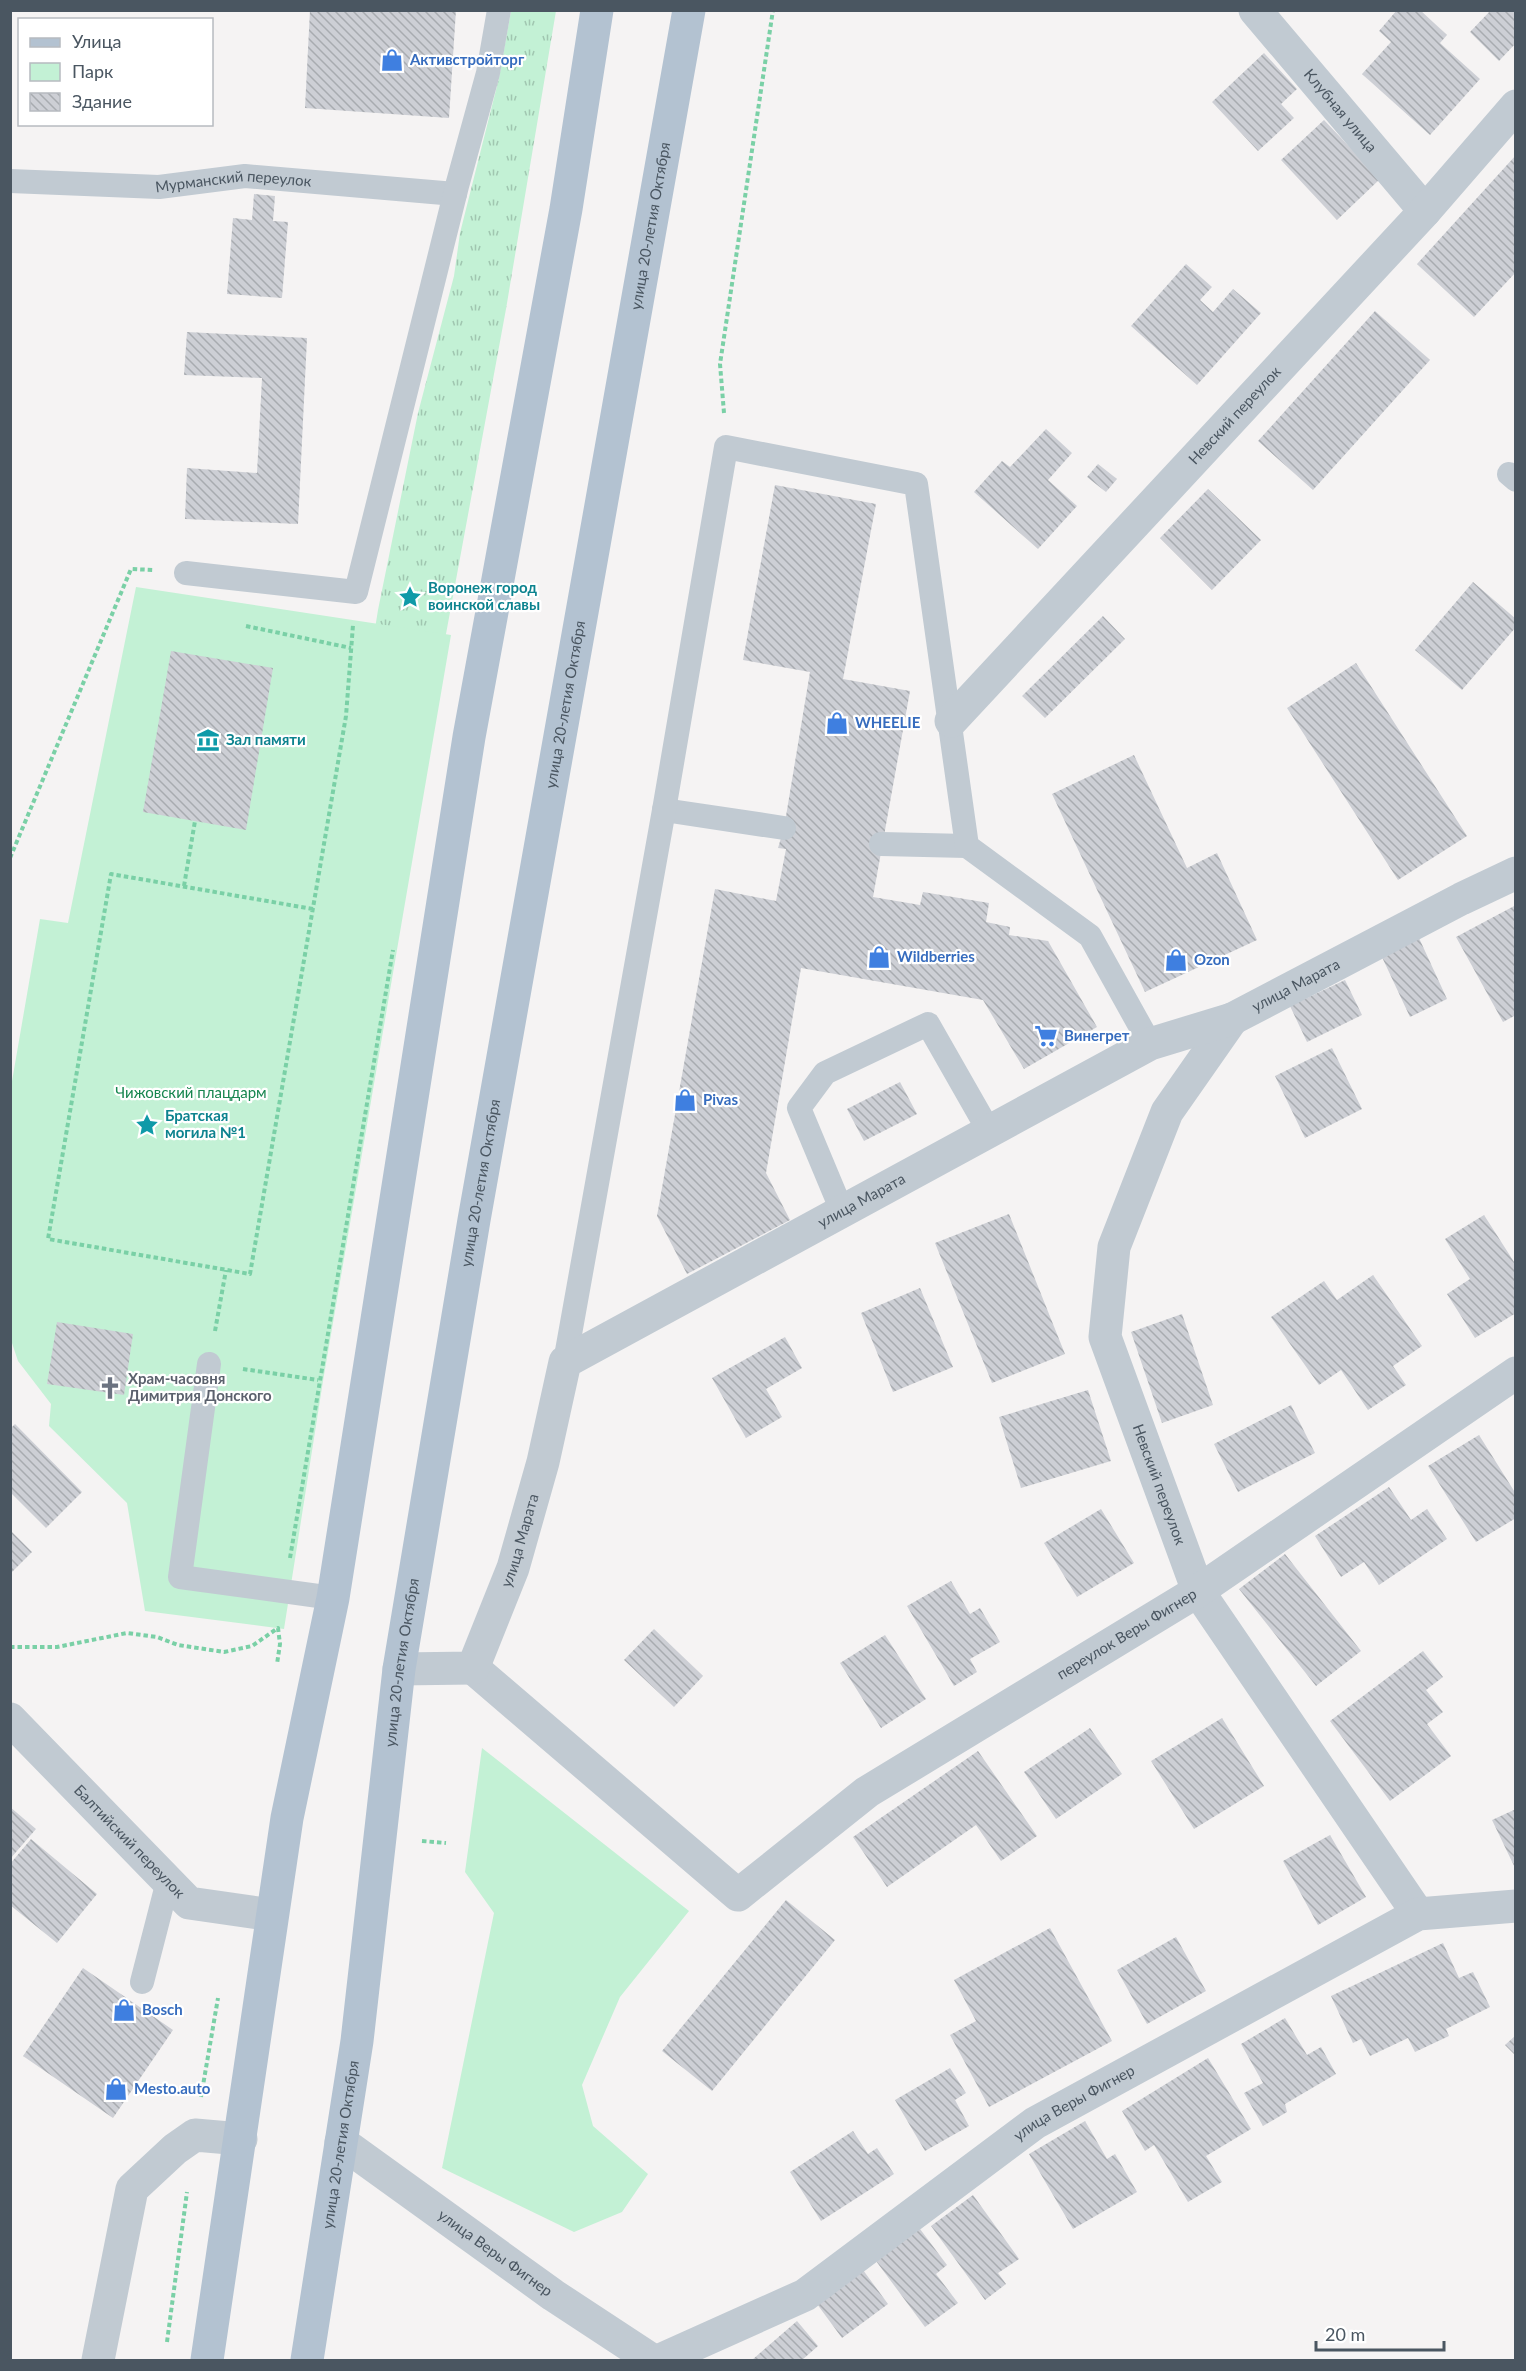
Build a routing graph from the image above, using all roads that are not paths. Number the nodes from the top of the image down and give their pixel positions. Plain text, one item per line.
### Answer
1 (499, 10) edge
2 (597, 10) edge
3 (689, 10) edge
4 (1255, 10) edge
5 (1515, 106) edge
6 (10, 181) edge
7 (455, 194) junction
8 (1425, 211) junction
9 (186, 573) road end
10 (951, 721) junction
11 (664, 810) junction
12 (784, 828) dead end
13 (881, 844) dead end
14 (967, 846) junction
15 (1515, 873) edge
16 (1232, 1019) junction
17 (1150, 1044) junction
18 (989, 1131) junction
19 (842, 1211) junction
20 (565, 1362) junction
21 (209, 1364) road end
22 (1515, 1373) edge
23 (1198, 1591) junction
24 (333, 1598) junction
25 (472, 1668) junction
26 (399, 1669) junction
27 (10, 1719) edge
28 (168, 1881) junction
29 (1515, 1906) edge
30 (1418, 1914) junction
31 (272, 1915) junction
32 (142, 1982) dead end
33 (241, 2139) junction
34 (341, 2142) junction
35 (98, 2361) edge
36 (207, 2361) edge
37 (307, 2361) edge
38 (652, 2361) edge
39 (660, 2361) edge

1 - 7 lane
2 - 24 main road
3 - 26 main road, улица 20-летия Октября
4 - 8 street, Клубная улица
5 - 8 street, Невский переулок
6 - 7 lane, Мурманский переулок
7 - 9 lane
8 - 10 street, Невский переулок
10 - 11 lane
10 - 14 lane
11 - 12 lane
11 - 20 lane
13 - 14 lane
14 - 17 lane
15 - 16 street, улица Марата
16 - 17 street, улица Марата
16 - 23 street, Невский переулок
17 - 18 street, улица Марата
18 - 19 street, улица Марата
18 - 19 lane
19 - 20 street, улица Марата
20 - 25 street, улица Марата
21 - 24 lane
22 - 23 street, переулок Веры Фигнер
23 - 25 street, переулок Веры Фигнер
23 - 30 street, Невский переулок
24 - 31 main road
25 - 26 street
26 - 34 main road, улица 20-летия Октября
27 - 28 street, Балтийский переулок
28 - 31 street, Балтийский переулок
28 - 32 lane
29 - 30 street, улица Веры Фигнер
30 - 39 street, улица Веры Фигнер
31 - 33 main road
33 - 35 street
33 - 36 main road
34 - 37 main road, улица 20-летия Октября
34 - 38 street, улица Веры Фигнер

